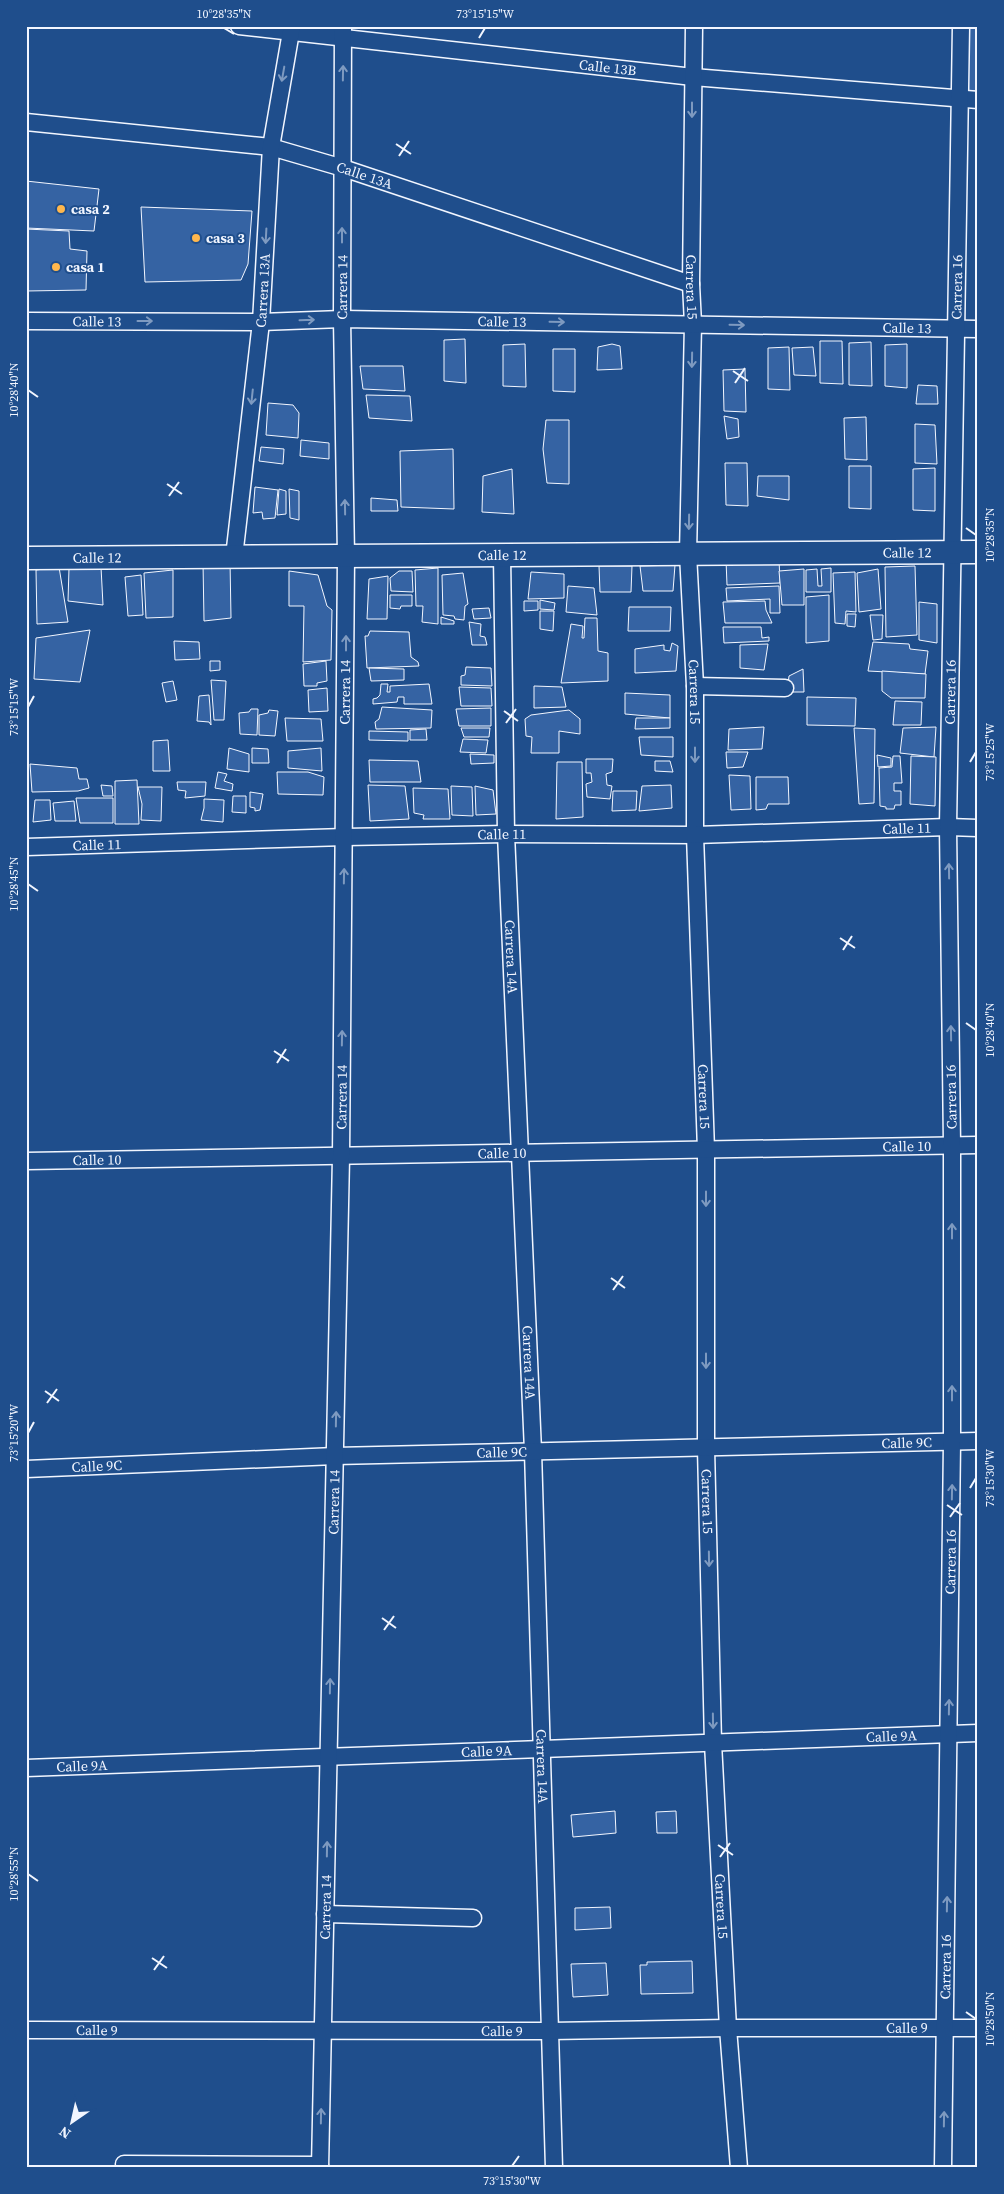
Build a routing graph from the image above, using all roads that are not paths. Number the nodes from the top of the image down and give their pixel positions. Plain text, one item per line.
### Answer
1 (239, 26) edge
2 (694, 26) edge
3 (961, 26) edge
4 (291, 29) edge
5 (343, 32) edge
6 (692, 77) junction
7 (959, 100) junction
8 (978, 100) edge
9 (26, 122) edge
10 (271, 147) junction
11 (342, 168) junction
12 (691, 284) junction
13 (342, 319) junction
14 (26, 321) edge
15 (261, 322) junction
16 (692, 324) junction
17 (978, 329) edge
18 (955, 330) junction
19 (978, 552) edge
20 (953, 553) junction
21 (688, 554) junction
22 (502, 555) junction
23 (346, 556) junction
24 (234, 557) junction
25 (26, 558) edge
26 (695, 686) junction
27 (785, 688) dead end
28 (948, 827) junction
29 (978, 828) edge
30 (506, 834) junction
31 (696, 835) junction
32 (345, 837) junction
33 (26, 847) edge
34 (952, 1145) junction
35 (978, 1145) edge
36 (706, 1150) junction
37 (521, 1154) junction
38 (341, 1157) junction
39 (26, 1161) edge
40 (978, 1441) edge
41 (952, 1442) junction
42 (706, 1448) junction
43 (533, 1451) junction
44 (335, 1456) junction
45 (26, 1468) edge
46 (978, 1733) edge
47 (949, 1734) junction
48 (713, 1743) junction
49 (542, 1749) junction
50 (329, 1757) junction
51 (26, 1768) edge
52 (325, 1914) junction
53 (473, 1918) dead end
54 (945, 2027) junction
55 (728, 2028) junction
56 (978, 2028) edge
57 (26, 2030) edge
58 (323, 2031) junction
59 (550, 2031) junction
60 (124, 2164) dead end
61 (320, 2166) edge
62 (554, 2168) edge
63 (739, 2168) edge
64 (943, 2168) edge

1 - 4 street, Calle 13B
2 - 6 street, Carrera 15
3 - 7 street, Carrera 16
4 - 5 street, Calle 13B
4 -> 10 street, Carrera 13A
5 - 6 street, Calle 13B
11 -> 5 street, Carrera 14
6 - 7 street, Calle 13B
6 -> 12 street, Carrera 15
7 - 8 street, Calle 13B
7 - 18 street, Carrera 16
9 - 10 street, Calle 13A
10 - 11 street, Calle 13A
10 -> 15 street, Carrera 13A
11 - 12 street, Calle 13A
13 -> 11 street, Carrera 14
12 - 16 street, Carrera 15
15 -> 13 street, Calle 13
13 -> 16 street, Calle 13
23 -> 13 street, Carrera 14
14 -> 15 street, Calle 13
15 -> 24 street, Carrera 13A
16 -> 18 street, Calle 13
16 -> 21 street, Carrera 15
17 - 18 street, Calle 13
18 - 20 street, Carrera 16
19 - 20 street, Calle 12
20 - 21 street, Calle 12
20 - 28 street, Carrera 16
21 - 22 street, Calle 12
21 - 26 street, Carrera 15
22 - 23 street, Calle 12
22 - 30 street, Carrera 14A
23 - 24 street, Calle 12
32 -> 23 street, Carrera 14
24 - 25 street, Calle 12
26 - 27 street
26 -> 31 street, Carrera 15
28 - 29 street, Calle 11
28 - 31 street, Calle 11
34 -> 28 street, Carrera 16
30 - 31 street, Calle 11
30 - 32 street, Calle 11
30 - 37 street, Carrera 14A
31 - 36 street, Carrera 15
32 - 33 street, Calle 11
38 -> 32 street, Carrera 14
34 - 35 street, Calle 10
34 - 36 street, Calle 10
41 -> 34 street, Carrera 16
36 - 37 street, Calle 10
36 -> 42 street, Carrera 15
37 - 38 street, Calle 10
37 - 43 street, Carrera 14A
38 - 39 street, Calle 10
44 -> 38 street, Carrera 14
40 - 41 street, Calle 9C
41 - 42 street, Calle 9C
47 -> 41 street, Carrera 16
42 - 43 street, Calle 9C
42 -> 48 street, Carrera 15
43 - 44 street, Calle 9C
43 - 49 street, Carrera 14A
44 - 45 street, Calle 9C
50 -> 44 street, Carrera 14
46 - 47 street, Calle 9A
47 - 48 street, Calle 9A
54 -> 47 street, Carrera 16
48 - 49 street, Calle 9A
48 - 55 street, Carrera 15
49 - 50 street, Calle 9A
49 - 59 street, Carrera 14A
50 - 51 street, Calle 9A
52 -> 50 street, Carrera 14
52 - 53 street
52 - 58 street, Carrera 14
54 - 55 street, Calle 9
54 - 56 street, Calle 9
64 -> 54 street, Carrera 16
55 - 59 street, Calle 9
55 - 63 street, Carrera 15
57 - 58 street, Calle 9
58 - 59 street, Calle 9
61 -> 58 street, Carrera 14
59 - 62 street, Carrera 14A
60 - 61 street

